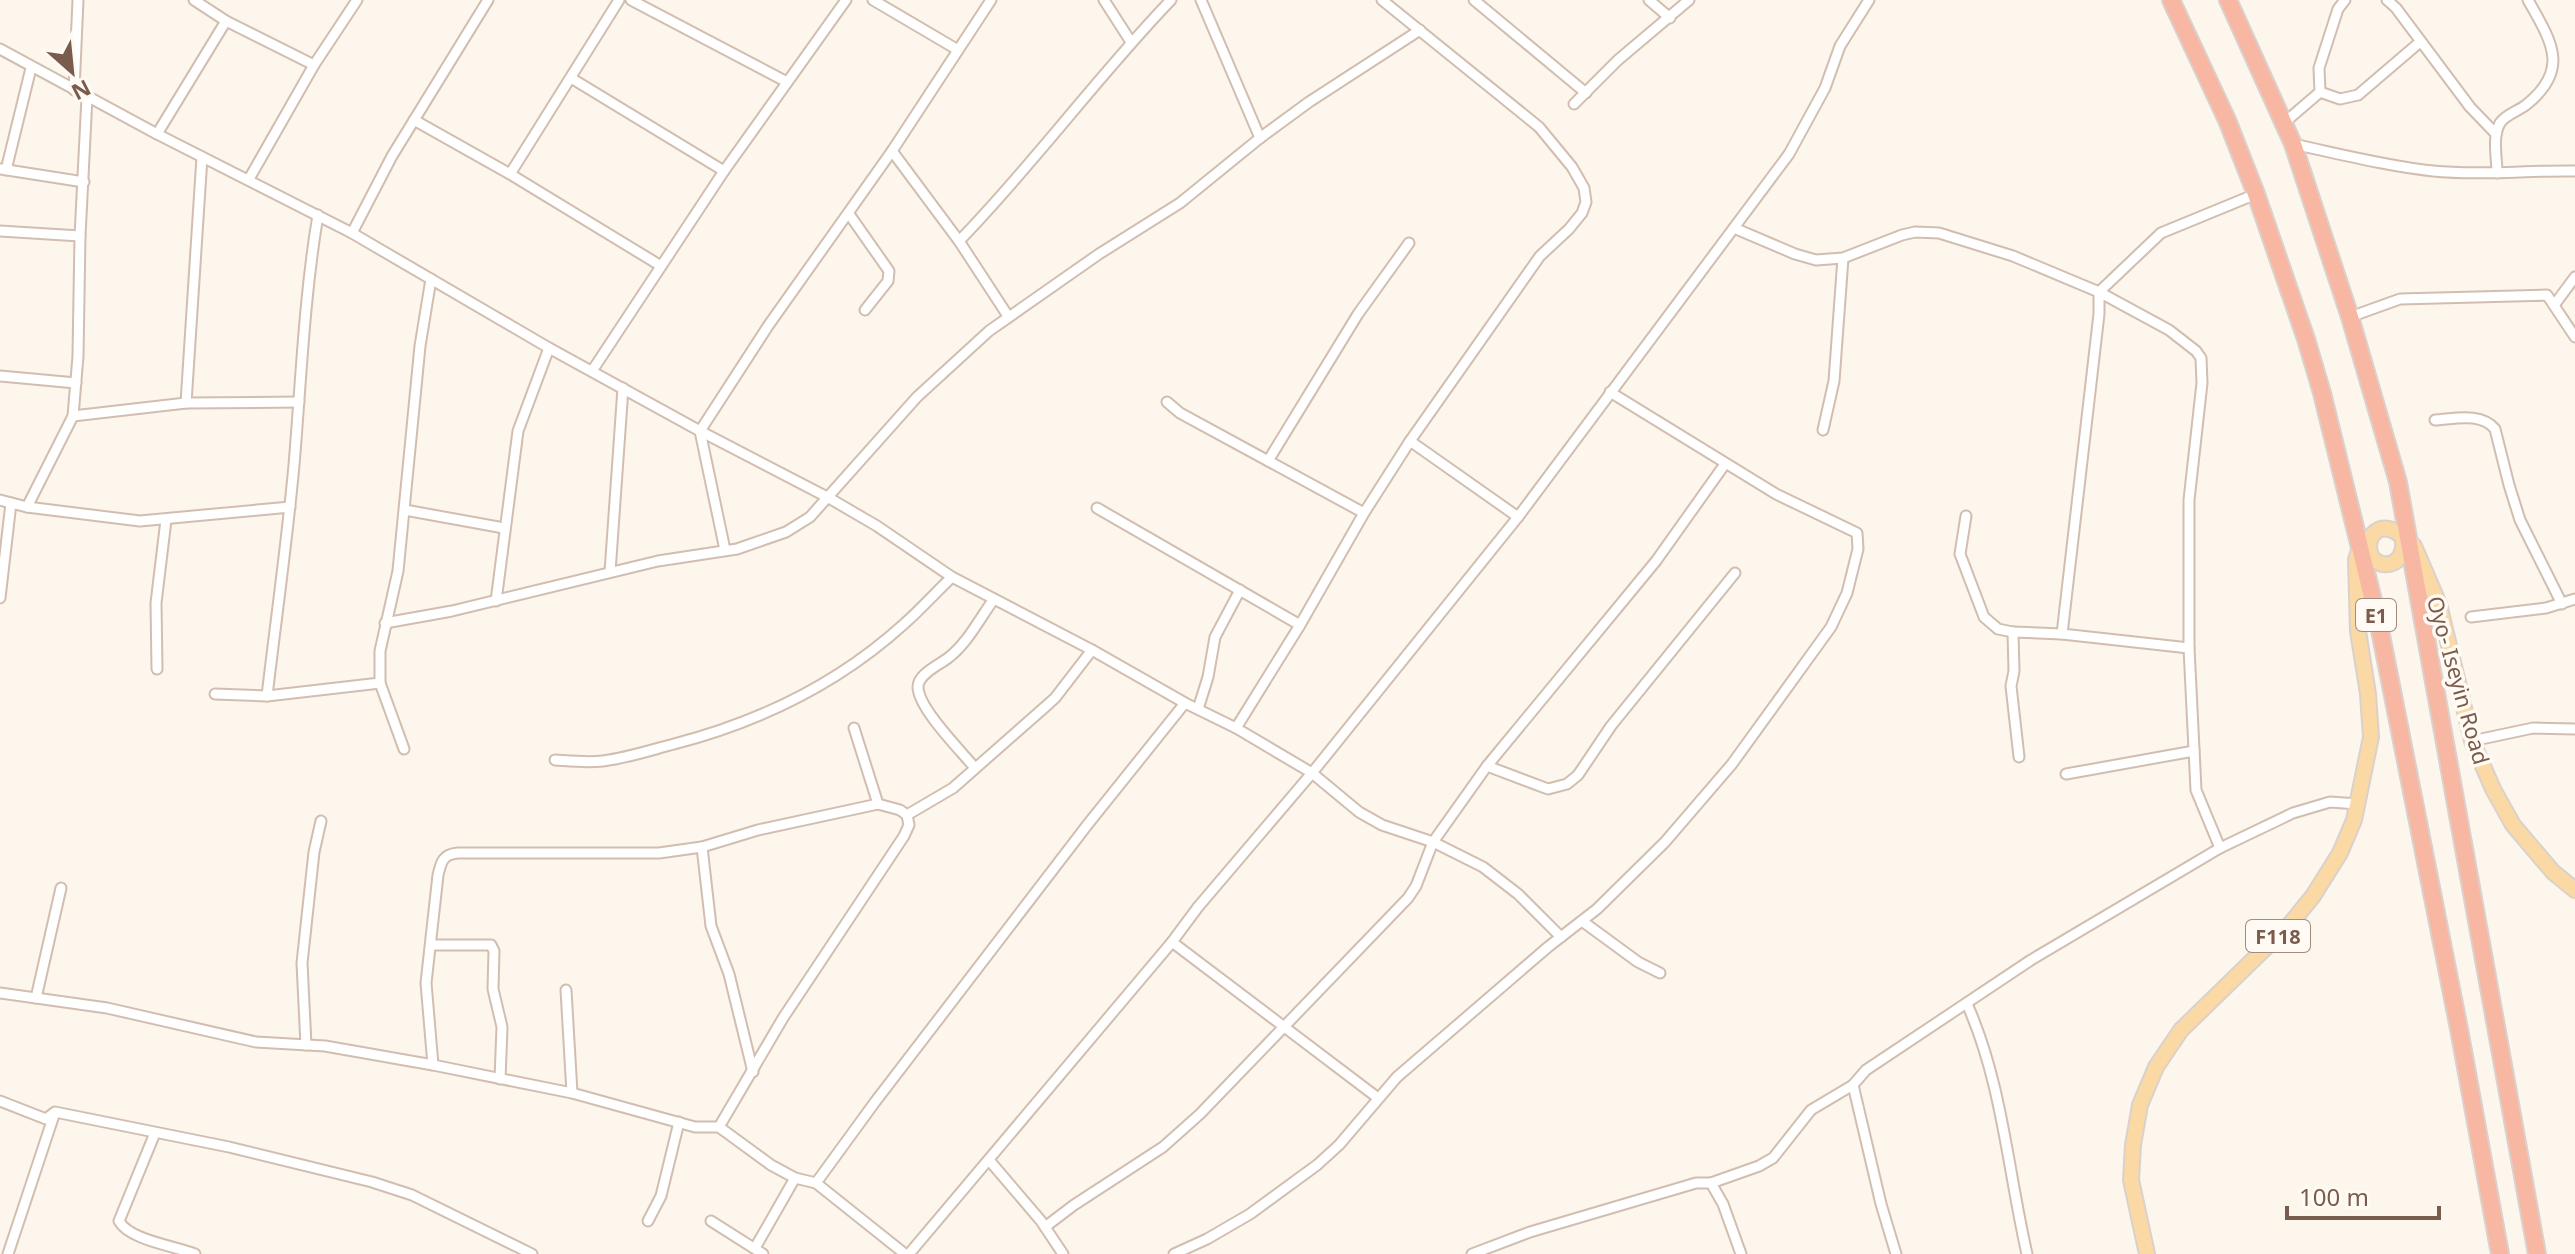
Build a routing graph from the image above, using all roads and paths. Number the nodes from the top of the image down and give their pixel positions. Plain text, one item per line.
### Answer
1 (78, 0) edge
2 (194, 0) edge
3 (357, 0) edge
4 (488, 0) edge
5 (619, 0) edge
6 (631, 0) edge
7 (846, 0) edge
8 (873, 0) edge
9 (991, 0) edge
10 (1104, 0) edge
11 (1171, 0) edge
12 (1201, 0) edge
13 (1382, 0) edge
14 (1474, 0) edge
15 (1649, 0) edge
16 (1689, 0) edge
17 (1869, 0) edge
18 (2171, 0) edge
19 (2228, 0) edge
20 (2345, 0) edge
21 (2387, 0) edge
22 (2528, 0) edge
23 (1670, 18) junction
24 (226, 21) junction
25 (1420, 30) junction
26 (1131, 42) junction
27 (2420, 42) junction
28 (0, 49) edge
29 (958, 50) junction
30 (314, 65) junction
31 (31, 68) junction
32 (571, 78) junction
33 (787, 82) junction
34 (74, 90) junction
35 (2320, 92) junction
36 (1586, 93) junction
37 (87, 97) junction
38 (1574, 104) dead end
39 (414, 120) junction
40 (2285, 122) junction
41 (157, 134) junction
42 (2496, 134) junction
43 (1260, 138) junction
44 (2293, 144) junction
45 (892, 151) junction
46 (202, 157) junction
47 (3, 170) edge
48 (724, 171) junction
49 (2575, 171) edge
50 (2497, 173) junction
51 (510, 174) junction
52 (249, 179) junction
53 (84, 182) junction
54 (2256, 194) junction
55 (849, 214) junction
56 (318, 215) junction
57 (1734, 228) junction
58 (0, 231) edge
59 (352, 233) junction
60 (80, 236) junction
61 (959, 241) junction
62 (1409, 243) dead end
63 (1843, 258) junction
64 (661, 266) junction
65 (2575, 277) edge
66 (431, 279) junction
67 (2099, 292) junction
68 (2555, 304) junction
69 (865, 310) dead end
70 (1008, 316) junction
71 (2350, 317) junction
72 (2575, 337) edge
73 (549, 348) junction
74 (592, 371) junction
75 (0, 376) edge
76 (76, 383) junction
77 (623, 388) junction
78 (1610, 392) junction
79 (299, 402) junction
80 (1167, 402) dead end
81 (186, 403) junction
82 (73, 416) junction
83 (2435, 420) dead end
84 (1823, 430) dead end
85 (700, 431) junction
86 (1410, 441) junction
87 (1268, 461) junction
88 (1725, 464) junction
89 (829, 498) junction
90 (0, 500) edge
91 (11, 503) junction
92 (27, 507) junction
93 (290, 507) junction
94 (1097, 508) dead end
95 (405, 510) junction
96 (1364, 513) junction
97 (1966, 516) dead end
98 (1518, 517) junction
99 (166, 520) junction
100 (504, 528) junction
101 (2405, 549) junction
102 (725, 550) junction
103 (2371, 551) junction
104 (610, 572) junction
105 (1735, 573) dead end
106 (2366, 575) junction
107 (952, 577) junction
108 (2431, 582) junction
109 (1240, 590) junction
110 (2356, 590) junction
111 (0, 598) edge
112 (994, 599) junction
113 (2575, 599) edge
114 (496, 601) junction
115 (2562, 604) junction
116 (2471, 617) dead end
117 (385, 623) junction
118 (1300, 625) junction
119 (2013, 632) junction
120 (2062, 634) junction
121 (2189, 648) junction
122 (1092, 650) junction
123 (157, 669) dead end
124 (380, 683) junction
125 (215, 694) dead end
126 (267, 696) junction
127 (1185, 703) junction
128 (1198, 709) junction
129 (854, 728) dead end
130 (1236, 728) junction
131 (2575, 729) edge
132 (2472, 741) junction
133 (404, 749) dead end
134 (2194, 751) junction
135 (2019, 757) dead end
136 (555, 760) dead end
137 (1487, 766) junction
138 (975, 768) junction
139 (1312, 773) junction
140 (2066, 774) dead end
141 (878, 804) junction
142 (2358, 804) junction
143 (907, 815) junction
144 (321, 821) dead end
145 (1433, 842) junction
146 (702, 847) junction
147 (2220, 848) junction
148 (61, 888) dead end
149 (2575, 890) edge
150 (1582, 921) junction
151 (1561, 937) junction
152 (1172, 942) junction
153 (431, 945) junction
154 (1660, 973) dead end
155 (566, 990) dead end
156 (0, 993) edge
157 (36, 998) junction
158 (1967, 1004) junction
159 (1284, 1025) junction
160 (306, 1045) junction
161 (433, 1065) junction
162 (753, 1072) junction
163 (500, 1079) junction
164 (1853, 1085) junction
165 (572, 1093) junction
166 (1378, 1098) junction
167 (0, 1101) edge
168 (55, 1112) junction
169 (679, 1122) junction
170 (719, 1127) junction
171 (155, 1133) junction
172 (989, 1160) junction
173 (795, 1178) junction
174 (816, 1183) junction
175 (1711, 1183) junction
176 (648, 1221) dead end
177 (711, 1221) dead end
178 (1045, 1227) junction
179 (759, 1251) edge
180 (8, 1254) edge
181 (195, 1254) edge
182 (532, 1254) edge
183 (907, 1254) edge
184 (1063, 1254) edge
185 (1174, 1254) edge
186 (1472, 1254) edge
187 (1741, 1254) edge
188 (1896, 1254) edge
189 (2027, 1254) edge
190 (2147, 1254) edge
191 (2500, 1254) edge
192 (2537, 1254) edge

1 - 34 street
2 - 24 street
3 - 30 street
4 - 39 street
5 - 32 street
6 - 33 street
7 - 33 street
8 - 29 street
9 - 29 street
10 - 26 street
11 - 26 street
12 - 43 street
13 - 25 street
14 - 36 street
15 - 23 street
16 - 23 street
17 - 57 street
18 - 54 highway, E1
19 - 40 highway, E1
20 - 35 street
21 - 27 street
22 - 42 street
23 - 36 street
24 - 30 street
24 - 41 street
25 - 43 street
25 - 86 street
26 - 61 street
27 - 35 street
27 - 42 street
28 - 31 street
29 - 45 street
30 - 52 street
31 - 34 street
31 - 47 street
32 - 48 street
32 - 51 street
33 - 48 street
34 - 37 street
35 - 40 street
36 - 38 street
37 - 41 street
37 - 53 street
39 - 51 street
39 - 59 street
40 - 44 highway, E1
41 - 46 street
42 - 50 street
43 - 70 street
44 - 50 street
44 - 71 highway, E1
45 - 55 street
45 - 61 street
46 - 52 street
46 - 81 street
47 - 53 street
48 - 64 street
49 - 50 street
51 - 64 street
52 - 56 street
53 - 60 street
54 - 67 street
54 - 103 highway, E1
55 - 69 street
55 - 85 street
56 - 59 street
56 - 79 street
57 - 63 street
57 - 78 street
58 - 60 street
59 - 66 street
60 - 76 street
61 - 70 street
62 - 87 street
63 - 67 street
63 - 84 street
64 - 74 street
65 - 68 street
66 - 73 street
66 - 95 street
67 - 120 street
67 - 121 street
68 - 71 street
68 - 72 street
70 - 89 street
71 - 101 highway, E1
73 - 74 street
73 - 100 street
74 - 77 street
75 - 76 street
76 - 82 street
77 - 85 street
77 - 104 street
78 - 88 street
78 - 98 street
79 - 81 street
79 - 93 street
80 - 87 street
81 - 82 street
82 - 92 street
83 - 115 street
85 - 89 street
85 - 102 street
86 - 96 street
86 - 98 street
87 - 96 street
88 - 137 street
88 - 150 street
89 - 102 street
89 - 107 street
90 - 91 street
91 - 92 street
91 - 111 street
92 - 99 street
93 - 99 street
93 - 126 street
94 - 109 street
95 - 100 street
95 - 117 street
96 - 118 street
97 - 119 street
98 - 139 street
99 - 123 street
100 - 114 street
101 - 103 main road
101 - 103 main road
101 - 108 main road
101 - 108 main road, Oyo- Iseyin Road
101 - 192 highway, E1
102 - 104 street
103 - 106 highway, E1
103 - 106 main road
103 - 110 main road
104 - 114 street
105 - 137 street
106 - 110 main road
106 - 191 highway, E1
107 - 112 street
107 - 136 street
108 - 132 main road, Oyo- Iseyin Road
109 - 118 street
109 - 128 street
110 - 142 main road, F118
112 - 122 street
112 - 138 street
113 - 115 street
114 - 117 street
115 - 116 street
117 - 124 street
118 - 130 street
119 - 120 street
119 - 135 street
120 - 121 street
121 - 134 street
122 - 127 street
122 - 138 street
124 - 126 street
124 - 133 street
125 - 126 street
127 - 128 street
127 - 174 street
128 - 130 street
129 - 141 street
130 - 139 street
131 - 132 street
132 - 149 main road, Oyo- Iseyin Road
134 - 140 street
134 - 147 street
137 - 145 street
138 - 143 street
139 - 145 street
139 - 152 street
141 - 143 street
141 - 146 street
142 - 147 street
142 - 190 main road, F118
143 - 162 street
144 - 160 street
145 - 151 street
145 - 159 street
146 - 153 street
146 - 162 street
147 - 158 street
148 - 157 street
150 - 151 street
150 - 154 street
151 - 166 street
152 - 159 street
152 - 172 street
153 - 161 street
153 - 163 street
155 - 165 street
156 - 157 street
157 - 160 street
158 - 164 street
158 - 189 street
159 - 166 street
159 - 178 street
160 - 161 street
161 - 163 street
162 - 170 street
163 - 165 street
164 - 175 street
164 - 188 street
165 - 169 street
166 - 185 street
167 - 168 street
168 - 171 street
168 - 180 street
169 - 170 street
169 - 176 street
170 - 173 street
171 - 181 street
171 - 182 street
172 - 178 street
172 - 183 street
173 - 174 street
173 - 179 street
174 - 183 street
175 - 186 street
175 - 187 street
177 - 179 street
178 - 184 street

